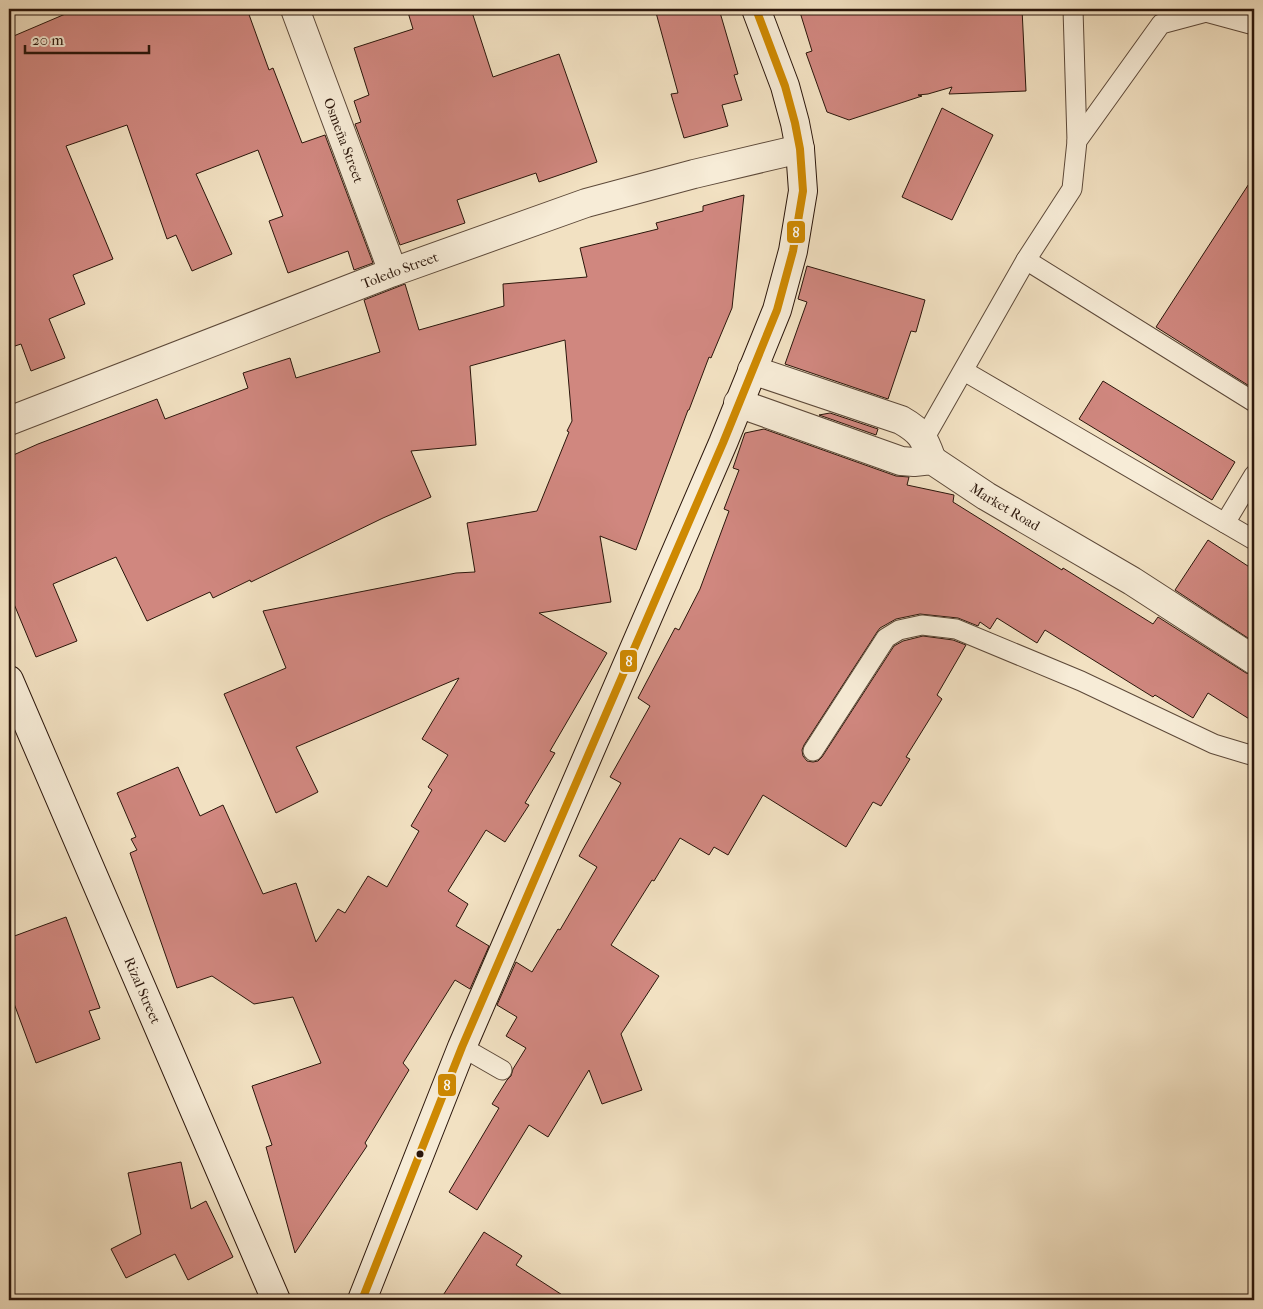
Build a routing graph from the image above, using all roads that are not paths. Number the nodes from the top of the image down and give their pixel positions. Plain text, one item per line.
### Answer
1 (295, 9) edge
2 (756, 9) edge
3 (1073, 9) edge
4 (1254, 25) edge
5 (1077, 141) junction
6 (800, 149) junction
7 (1026, 260) junction
8 (392, 272) junction
9 (752, 370) junction
10 (964, 371) junction
11 (1254, 402) edge
12 (738, 403) junction
13 (9, 421) edge
14 (928, 449) junction
15 (1254, 475) edge
16 (1225, 523) junction
17 (1254, 540) edge
18 (1254, 660) edge
19 (9, 680) edge
20 (813, 751) dead end
21 (1254, 756) edge
22 (462, 1046) junction
23 (502, 1070) dead end
24 (276, 1300) edge
25 (362, 1300) edge

1 - 8 main road, Osmeña Street
2 - 6 main road
3 - 5 lane
4 - 5 lane
5 - 7 lane
6 - 8 main road, Toledo Street
6 - 9 main road
7 - 10 lane
7 - 11 lane
8 - 13 main road, Toledo Street
9 - 12 main road
9 - 14 main road, Market Road
10 - 14 lane
10 - 16 lane
12 - 14 main road
12 - 22 main road
14 - 18 main road, Market Road
15 - 16 lane
16 - 17 lane
19 - 24 main road, Rizal Street
20 - 21 lane
22 - 23 lane
22 - 25 main road

